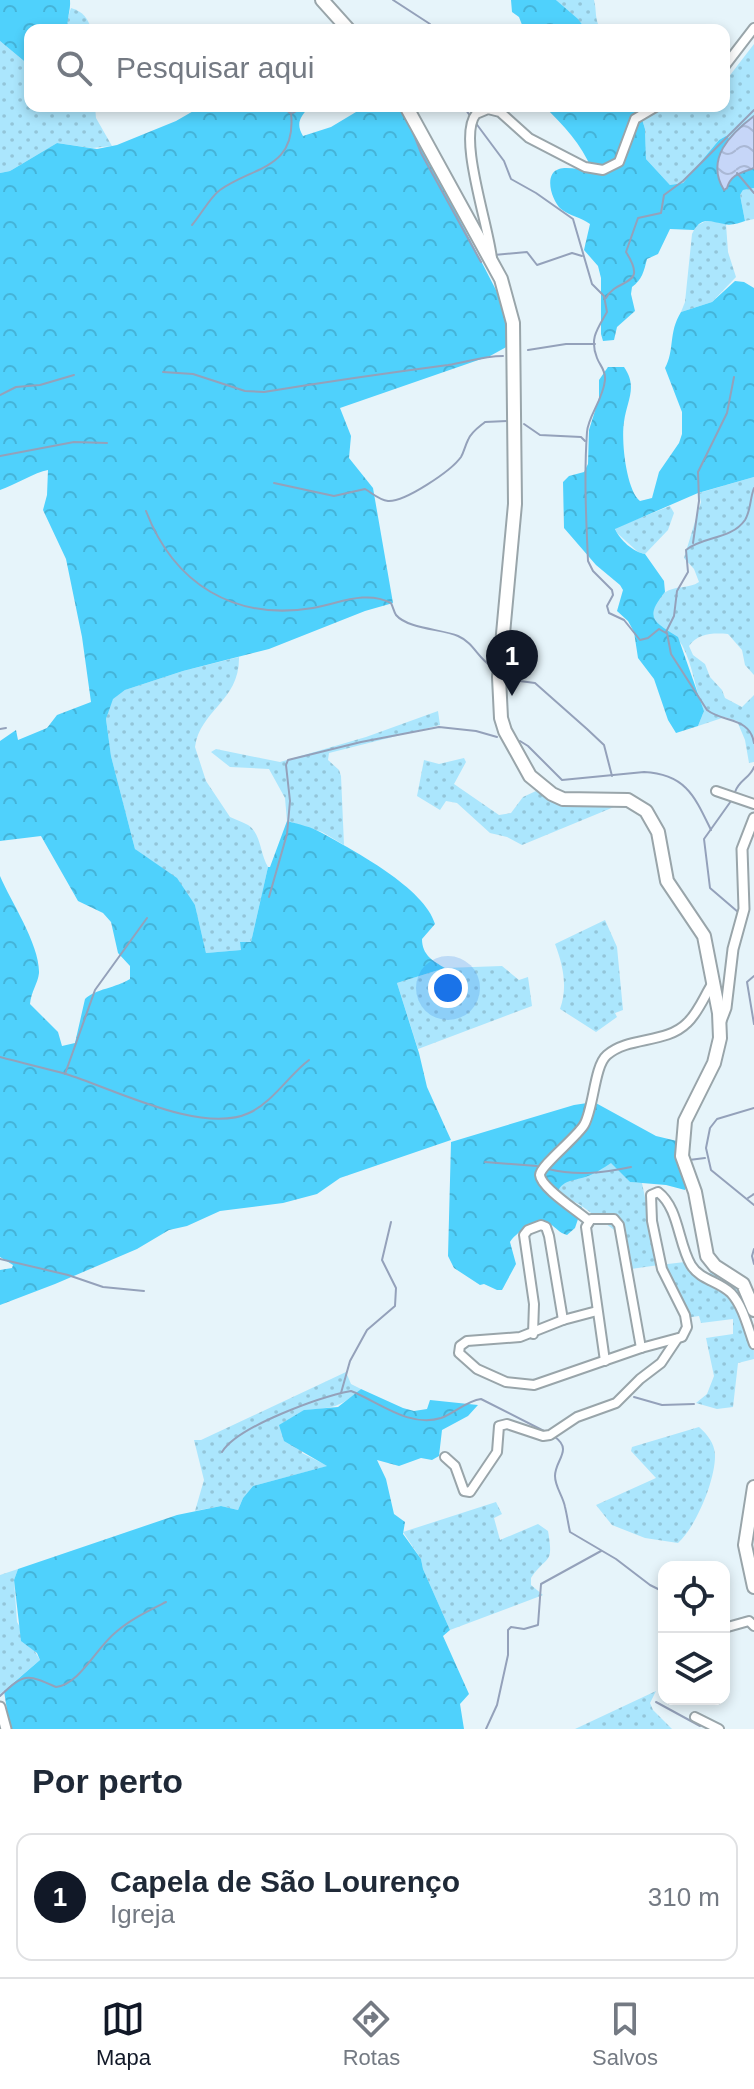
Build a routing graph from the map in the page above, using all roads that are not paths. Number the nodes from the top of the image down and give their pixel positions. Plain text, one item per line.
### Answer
1 (322, 0) edge
2 (344, 24) edge
3 (754, 28) edge
4 (730, 59) edge
5 (409, 112) edge
6 (481, 112) edge
7 (500, 112) edge
8 (647, 112) edge
9 (493, 264) junction
10 (716, 791) dead end
11 (754, 804) edge
12 (754, 818) edge
13 (714, 981) junction
14 (720, 1024) junction
15 (589, 1221) junction
16 (754, 1310) edge
17 (597, 1311) junction
18 (563, 1320) junction
19 (533, 1334) junction
20 (677, 1339) junction
21 (754, 1344) edge
22 (641, 1348) junction
23 (605, 1361) junction
24 (445, 1457) dead end
25 (754, 1487) edge
26 (754, 1587) edge
27 (730, 1626) edge
28 (754, 1626) edge
29 (0, 1707) edge
30 (695, 1717) dead end
31 (6, 1729) edge
32 (719, 1729) edge

1 - 2 main road
3 - 4 street
5 - 9 main road
6 - 9 street
7 - 8 street
9 - 13 main road
10 - 11 street
12 - 14 street
13 - 14 main road
13 - 15 street
14 - 16 main road
15 - 17 street
15 - 22 street
17 - 18 street
17 - 23 street
18 - 19 street
18 - 19 street
19 - 23 street
20 - 21 street
20 - 22 street
20 - 24 street
22 - 23 street
25 - 26 main road
27 - 28 street
29 - 31 street
30 - 32 street

